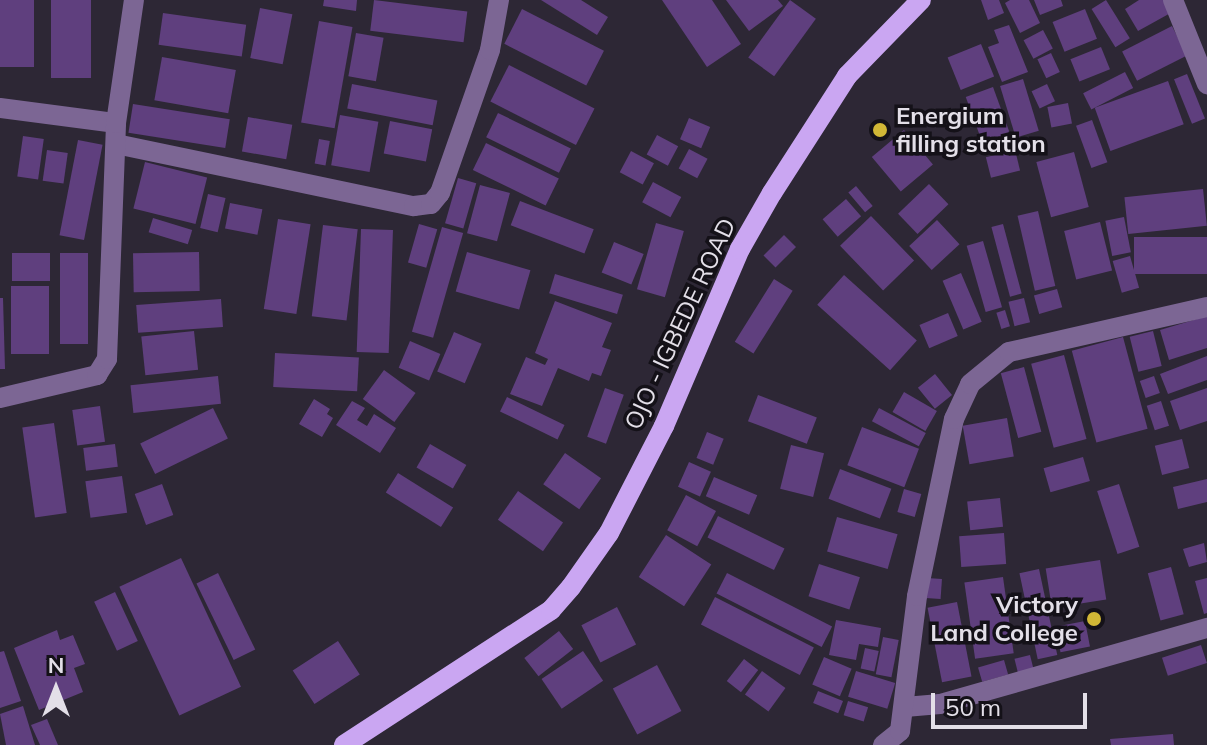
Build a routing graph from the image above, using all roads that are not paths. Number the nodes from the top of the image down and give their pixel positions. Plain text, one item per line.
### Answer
1 (134, 0) edge
2 (499, 0) edge
3 (921, 0) edge
4 (1173, 0) edge
5 (1207, 84) edge
6 (0, 108) edge
7 (116, 133) junction
8 (1207, 307) edge
9 (0, 398) edge
10 (1207, 628) edge
11 (905, 707) junction
12 (344, 745) edge
13 (883, 745) edge

1 - 7 street
2 - 7 street
3 - 12 main road, OJO - IGBEDE ROAD
4 - 5 street
6 - 7 street
7 - 9 street
8 - 11 street
10 - 11 street
11 - 13 street

